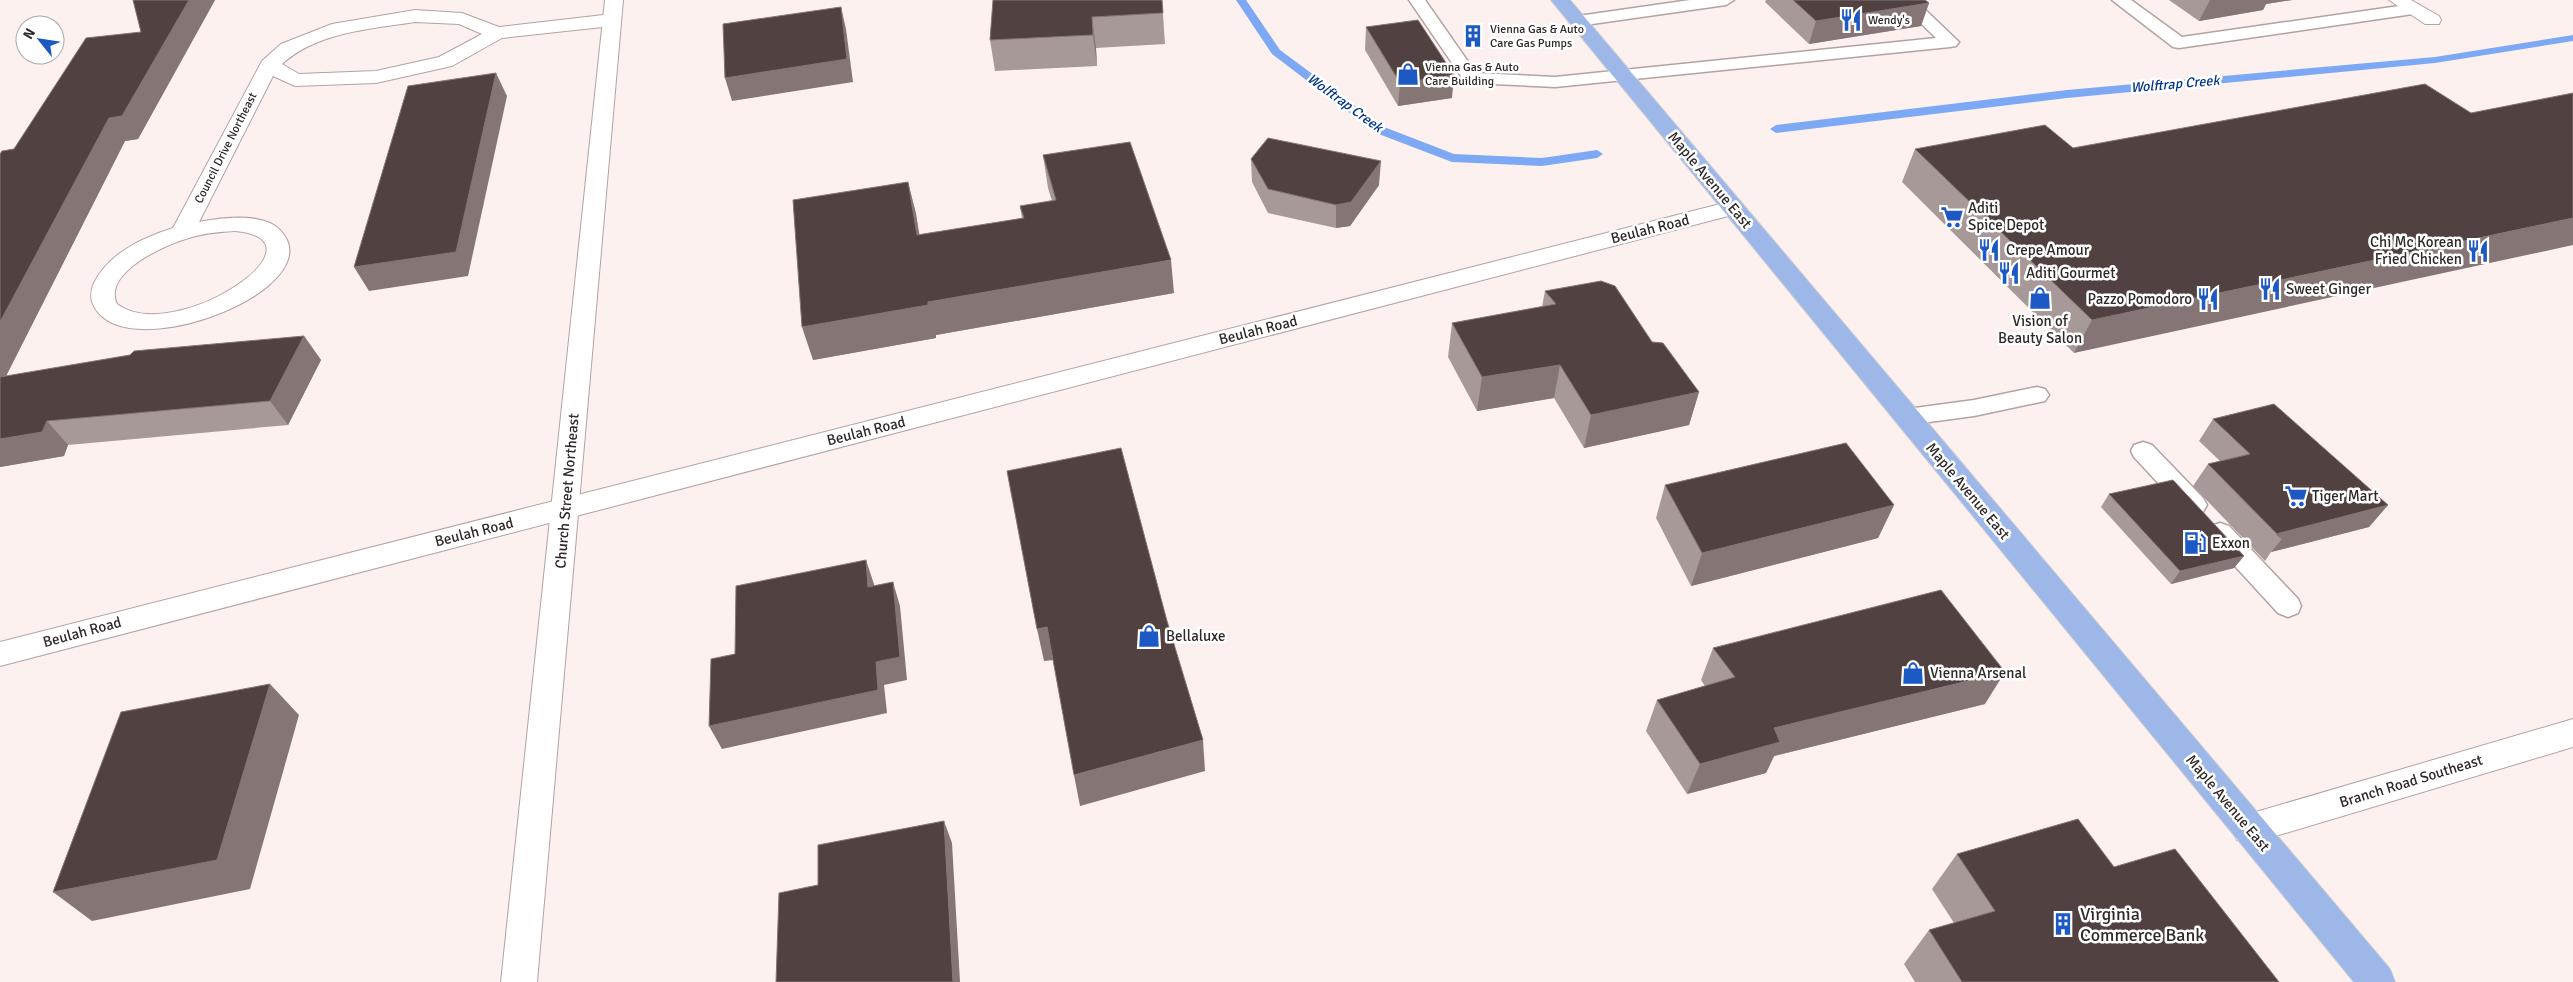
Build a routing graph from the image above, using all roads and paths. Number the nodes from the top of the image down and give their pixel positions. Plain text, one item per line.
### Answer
1 (1417, 0) edge
2 (1560, 0) edge
3 (1726, 0) edge
4 (1905, 0) edge
5 (2120, 0) edge
6 (2406, 4) edge
7 (613, 10) edge
8 (2432, 20) dead end
9 (1578, 21) junction
10 (498, 33) junction
11 (269, 65) junction
12 (1623, 75) junction
13 (1732, 208) junction
14 (182, 232) junction
15 (2037, 395) dead end
16 (1907, 417) junction
17 (2143, 451) dead end
18 (564, 508) junction
19 (2288, 606) dead end
20 (0, 654) edge
21 (2573, 733) edge
22 (2249, 829) junction
23 (520, 982) edge
24 (2378, 982) edge

1 - 12 lane
2 - 9 main road, Maple Avenue East
3 - 9 lane
4 - 12 lane
5 - 6 lane
6 - 8 street
7 - 10 street, Council Drive Northeast
7 - 18 street, Church Street Northeast
9 - 12 main road, Maple Avenue East
10 - 11 street, Council Drive Northeast
10 - 11 street, Council Drive Northeast
11 - 14 street, Council Drive Northeast
12 - 13 main road, Maple Avenue East
13 - 16 main road, Maple Avenue East
13 - 18 street, Beulah Road
14 - 14 street, Council Drive Northeast
15 - 16 lane
16 - 22 main road, Maple Avenue East
17 - 19 lane
18 - 20 street, Beulah Road
18 - 23 street, Church Street Northeast
21 - 22 street, Branch Road Southeast
22 - 24 main road, Maple Avenue East

